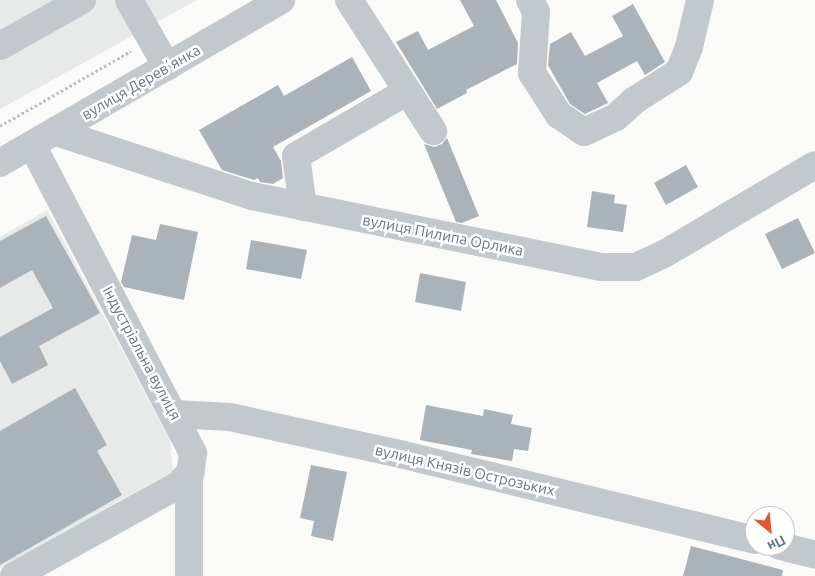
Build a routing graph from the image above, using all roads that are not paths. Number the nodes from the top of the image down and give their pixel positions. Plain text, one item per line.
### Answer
1 (82, 0) edge
2 (130, 0) edge
3 (281, 0) edge
4 (349, 0) edge
5 (530, 0) edge
6 (700, 0) edge
7 (0, 46) edge
8 (167, 67) junction
9 (406, 92) junction
10 (433, 131) dead end
11 (56, 132) junction
12 (32, 144) junction
13 (0, 163) edge
14 (815, 165) edge
15 (303, 207) junction
16 (174, 414) junction
17 (191, 471) junction
18 (745, 538) edge
19 (795, 550) edge
20 (815, 555) edge
21 (14, 576) edge
22 (189, 576) edge

1 - 7 street
2 - 8 street
3 - 8 street, вулиця Деревʼянка
4 - 9 street
5 - 6 street
8 - 11 street, вулиця Деревʼянка
9 - 10 street
9 - 15 street
11 - 12 street, вулиця Деревʼянка
11 - 15 street, вулиця Пилипа Орлика
12 - 13 street, вулиця Деревʼянка
12 - 16 street, Індустріальна вулиця
14 - 15 street, вулиця Пилипа Орлика
16 - 17 street, Індустріальна вулиця
16 - 18 street, вулиця Князів Острозьких
17 - 21 street
17 - 22 street, Індустріальна вулиця
19 - 20 street

